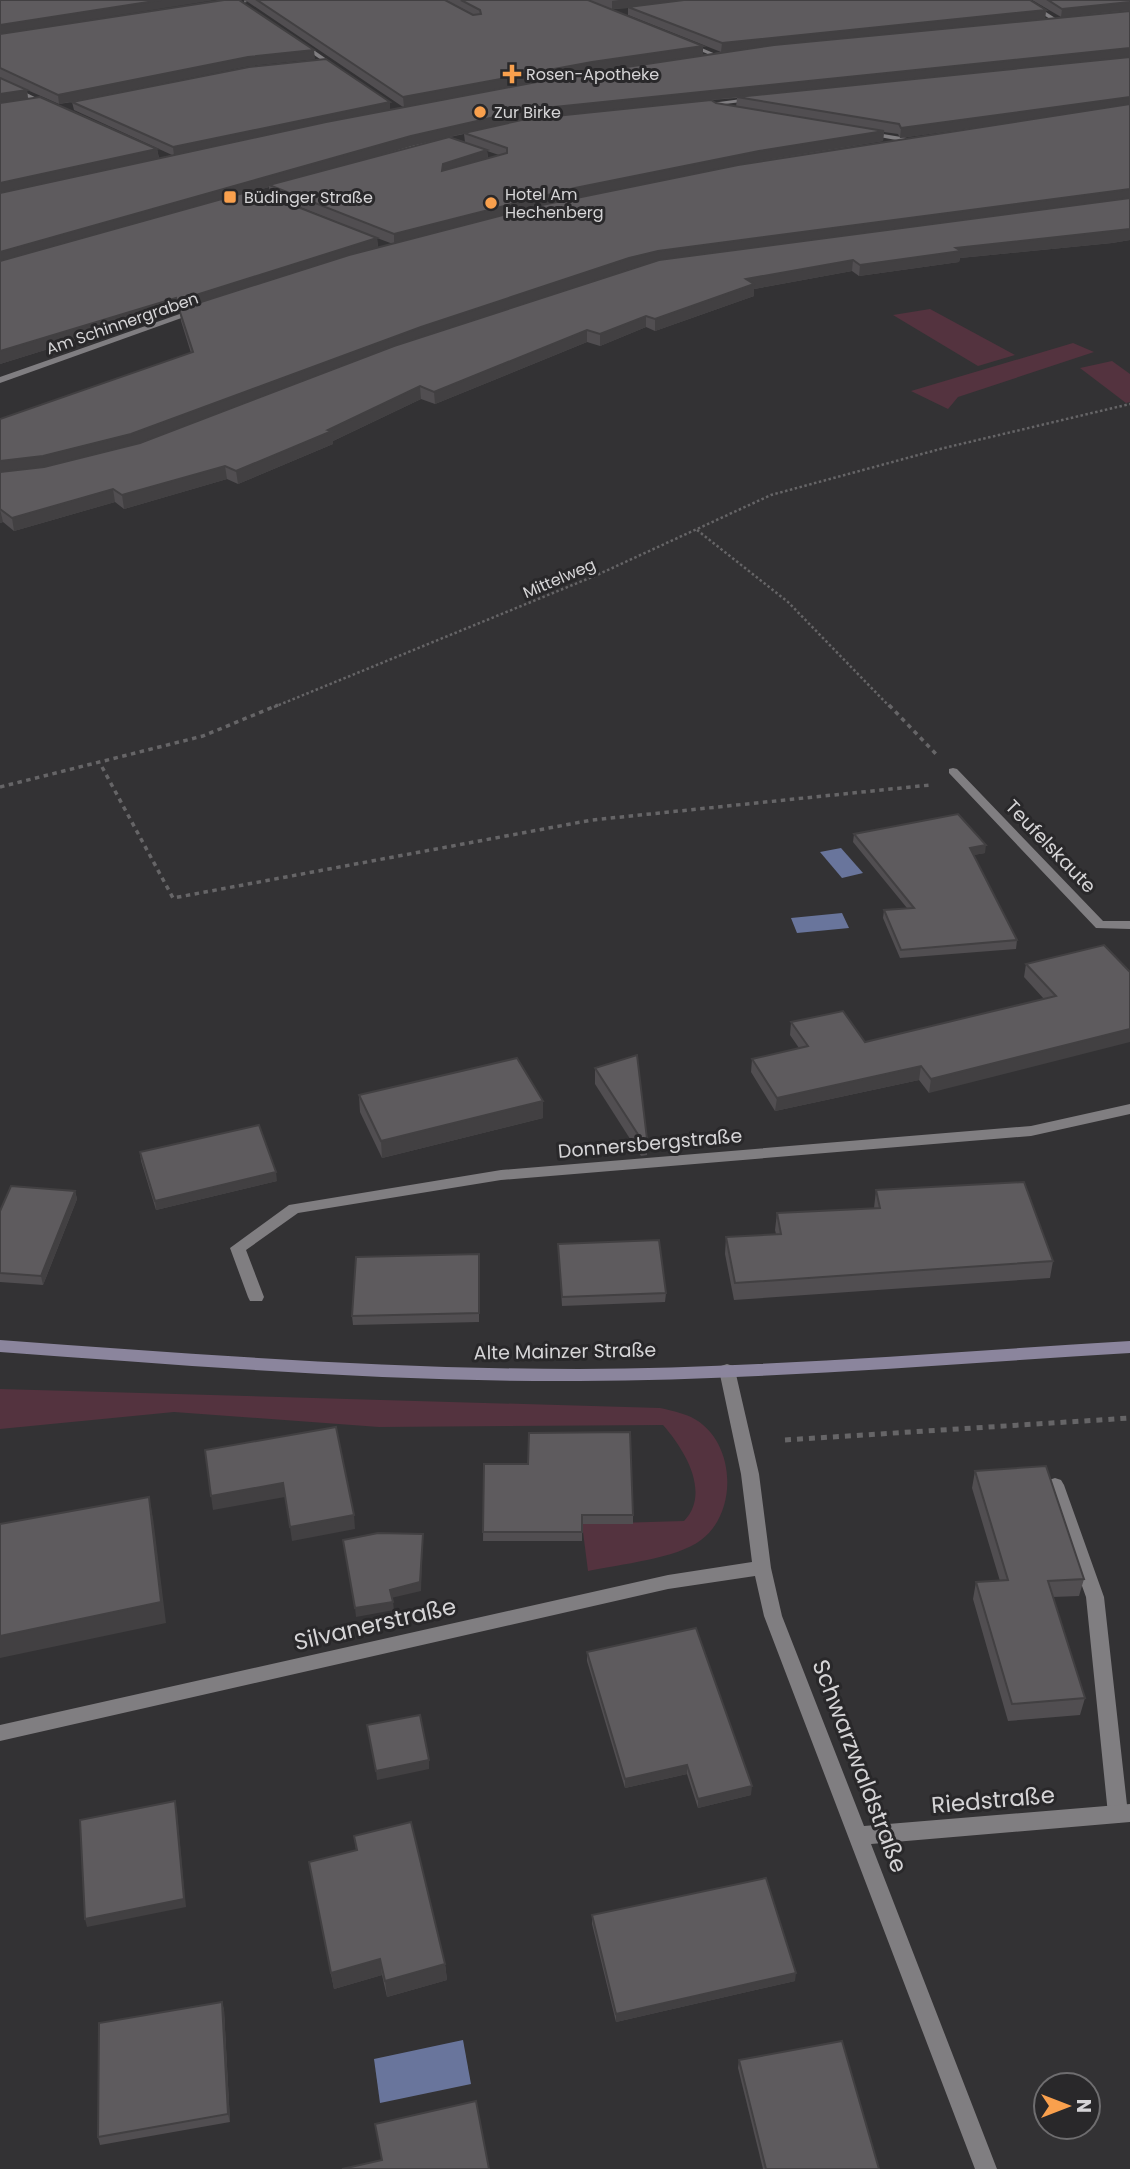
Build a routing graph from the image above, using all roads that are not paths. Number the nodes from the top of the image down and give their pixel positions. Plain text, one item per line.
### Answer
1 (1023, 0) edge
2 (1072, 21) edge
3 (1060, 23) junction
4 (1046, 24) edge
5 (295, 40) edge
6 (680, 41) edge
7 (736, 57) edge
8 (722, 58) junction
9 (709, 60) edge
10 (328, 62) junction
11 (315, 64) edge
12 (350, 77) edge
13 (0, 82) edge
14 (765, 98) edge
15 (41, 102) junction
16 (27, 104) edge
17 (697, 105) junction
18 (685, 106) edge
19 (56, 109) edge
20 (737, 111) edge
21 (855, 131) edge
22 (921, 138) edge
23 (907, 140) junction
24 (874, 145) edge
25 (202, 310) edge
26 (0, 380) edge
27 (953, 771) road end
28 (1130, 925) edge
29 (1130, 1109) edge
30 (256, 1297) dead end
31 (0, 1346) edge
32 (1130, 1347) edge
33 (727, 1370) junction
34 (1055, 1485) edge
35 (762, 1568) junction
36 (0, 1733) edge
37 (1124, 1814) edge
38 (859, 1836) junction
39 (986, 2169) edge

1 - 3 street
2 - 3 street
3 - 4 street
5 - 10 street
6 - 8 street
7 - 8 street
8 - 9 street
10 - 11 street
10 - 12 street
13 - 15 street
14 - 17 street
15 - 16 street
15 - 19 street
17 - 18 street
17 - 20 street
21 - 23 street
22 - 23 street
23 - 24 street
25 - 26 street, Am Schinnergraben
27 - 28 street, Teufelskaute
29 - 30 street, Donnersbergstraße
31 - 33 street, Alte Mainzer Straße
32 - 33 street, Alte Mainzer Straße
33 - 35 street, Schwarzwaldstraße
34 - 37 street
35 - 36 street, Silvanerstraße
35 - 38 street, Schwarzwaldstraße
37 - 38 street, Riedstraße
38 - 39 street, Schwarzwaldstraße

